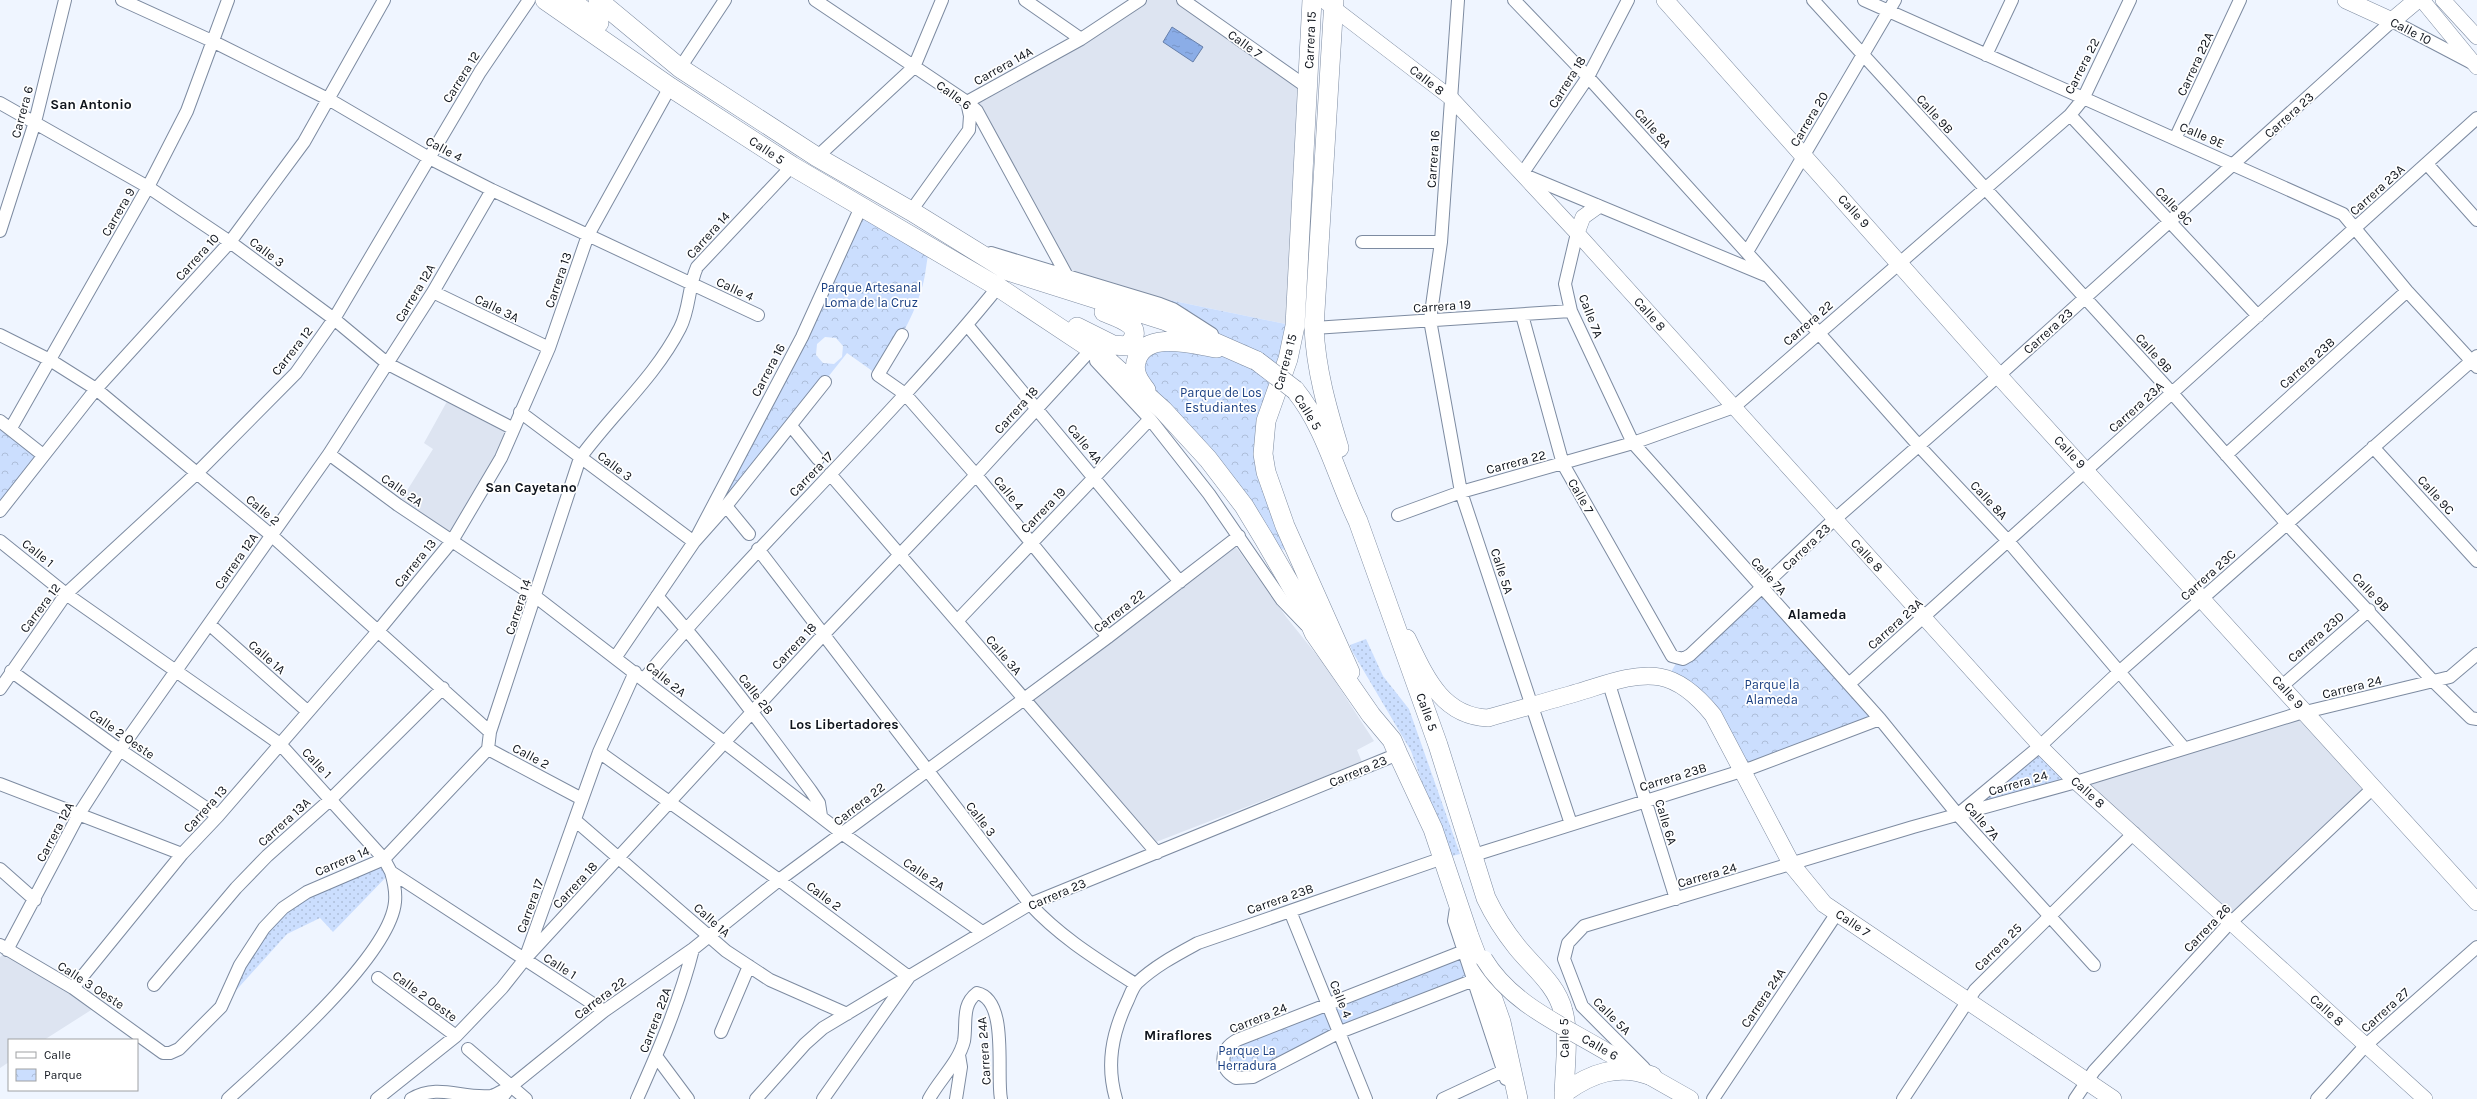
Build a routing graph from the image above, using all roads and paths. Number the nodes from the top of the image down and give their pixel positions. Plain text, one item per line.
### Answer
1 (65, 0) edge
2 (122, 0) edge
3 (228, 0) edge
4 (384, 0) edge
5 (529, 0) edge
6 (545, 0) edge
7 (571, 0) edge
8 (598, 0) edge
9 (725, 0) edge
10 (815, 0) edge
11 (942, 0) edge
12 (1025, 0) edge
13 (1140, 0) edge
14 (1183, 0) edge
15 (1312, 0) edge
16 (1458, 0) edge
17 (1514, 0) edge
18 (1628, 0) edge
19 (1665, 0) edge
20 (1813, 0) edge
21 (1864, 0) edge
22 (1895, 0) edge
23 (2012, 0) edge
24 (2130, 0) edge
25 (2240, 0) edge
26 (2346, 0) edge
27 (2417, 0) edge
28 (2422, 0) edge
29 (2443, 0) edge
30 (1330, 2) edge
31 (1889, 11) junction
32 (2392, 21) junction
33 (2477, 38) edge
34 (1081, 39) junction
35 (212, 41) junction
36 (1864, 55) junction
37 (1986, 55) junction
38 (2476, 66) edge
39 (914, 67) junction
40 (680, 68) junction
41 (651, 72) junction
42 (1588, 77) junction
43 (670, 86) junction
44 (1307, 87) junction
45 (1451, 98) junction
46 (2083, 99) junction
47 (330, 100) junction
48 (967, 102) junction
49 (0, 103) edge
50 (2070, 115) junction
51 (2477, 118) edge
52 (35, 122) junction
53 (2175, 139) junction
54 (1803, 156) junction
55 (817, 157) junction
56 (429, 158) junction
57 (2234, 164) junction
58 (2427, 164) junction
59 (792, 166) junction
60 (1522, 174) junction
61 (148, 187) junction
62 (492, 190) junction
63 (1985, 190) junction
64 (861, 207) junction
65 (1597, 207) junction
66 (910, 211) junction
67 (2477, 220) edge
68 (2169, 222) junction
69 (2356, 228) junction
70 (0, 231) edge
71 (1577, 233) junction
72 (588, 235) junction
73 (960, 241) junction
74 (230, 242) junction
75 (1362, 242) dead end
76 (1441, 242) junction
77 (1747, 252) junction
78 (1900, 262) junction
79 (1008, 271) junction
80 (1067, 276) junction
81 (1769, 277) junction
82 (691, 284) junction
83 (998, 287) junction
84 (2407, 291) junction
85 (433, 292) junction
86 (2085, 298) junction
87 (1571, 311) junction
88 (758, 315) dead end
89 (1522, 315) junction
90 (2258, 316) junction
91 (334, 319) junction
92 (1430, 320) junction
93 (967, 325) junction
94 (1314, 328) junction
95 (1818, 332) junction
96 (0, 335) edge
97 (902, 335) dead end
98 (0, 342) edge
99 (18, 345) junction
100 (549, 348) junction
101 (1236, 350) junction
102 (1086, 354) junction
103 (50, 360) junction
104 (2475, 361) edge
105 (388, 364) junction
106 (1999, 376) junction
107 (825, 382) dead end
108 (96, 389) junction
109 (904, 394) junction
110 (2172, 394) junction
111 (1734, 407) junction
112 (1038, 408) junction
113 (520, 412) junction
114 (1162, 417) junction
115 (0, 421) edge
116 (791, 426) junction
117 (11, 428) junction
118 (512, 428) junction
119 (1633, 443) junction
120 (1919, 446) junction
121 (2373, 447) junction
122 (329, 454) junction
123 (43, 455) junction
124 (2226, 455) junction
125 (580, 458) junction
126 (818, 458) dead end
127 (1563, 464) junction
128 (2086, 471) junction
129 (197, 473) junction
130 (830, 474) junction
131 (976, 475) junction
132 (1094, 477) junction
133 (1461, 492) junction
134 (726, 506) junction
135 (0, 511) edge
136 (1398, 516) dead end
137 (1834, 520) junction
138 (1358, 521) junction
139 (2287, 524) junction
140 (749, 534) dead end
141 (271, 535) junction
142 (1239, 536) junction
143 (0, 541) edge
144 (452, 541) junction
145 (2008, 541) junction
146 (694, 542) junction
147 (1030, 543) junction
148 (758, 549) junction
149 (899, 556) junction
150 (2477, 561) edge
151 (1180, 582) junction
152 (1382, 587) junction
153 (1762, 589) junction
154 (66, 594) junction
155 (657, 596) junction
156 (536, 597) junction
157 (2203, 598) junction
158 (2369, 610) junction
159 (1924, 617) junction
160 (957, 621) junction
161 (209, 624) junction
162 (686, 628) junction
163 (378, 631) junction
164 (1314, 633) junction
165 (824, 634) junction
166 (1108, 637) junction
167 (2477, 654) edge
168 (616, 658) junction
169 (1678, 660) joint
170 (11, 671) junction
171 (176, 672) junction
172 (2119, 672) junction
173 (639, 676) junction
174 (2433, 681) junction
175 (1609, 684) junction
176 (1849, 684) junction
177 (2282, 686) junction
178 (443, 688) junction
179 (0, 689) edge
180 (1022, 699) junction
181 (1362, 703) junction
182 (1532, 706) junction
183 (307, 711) junction
184 (752, 712) junction
185 (2306, 712) junction
186 (1880, 719) junction
187 (2477, 719) edge
188 (490, 732) junction
189 (724, 743) junction
190 (280, 744) junction
191 (2040, 746) junction
192 (2184, 748) junction
193 (120, 750) junction
194 (488, 750) junction
195 (600, 752) junction
196 (1398, 754) junction
197 (926, 770) junction
198 (1742, 771) junction
199 (2076, 782) junction
200 (0, 784) edge
201 (2372, 789) junction
202 (331, 799) junction
203 (582, 799) junction
204 (1645, 800) junction
205 (670, 803) junction
206 (79, 814) junction
207 (1958, 815) junction
208 (218, 816) junction
209 (821, 816) junction
210 (576, 821) junction
211 (1571, 824) junction
212 (2134, 833) junction
213 (843, 834) junction
214 (1157, 853) junction
215 (182, 854) junction
216 (1471, 856) junction
217 (620, 858) junction
218 (1443, 858) junction
219 (384, 859) junction
220 (1792, 865) junction
221 (0, 869) edge
222 (391, 872) junction
223 (779, 880) junction
224 (1676, 899) junction
225 (35, 900) junction
226 (2477, 902) edge
227 (1030, 904) junction
228 (1290, 911) junction
229 (1837, 913) junction
230 (2049, 916) junction
231 (2230, 923) junction
232 (1584, 926) joint
233 (982, 932) junction
234 (708, 934) junction
235 (3, 947) edge
236 (2477, 947) edge
237 (693, 949) junction
238 (1474, 952) junction
239 (525, 960) junction
240 (2094, 964) dead end
241 (749, 966) junction
242 (909, 977) junction
243 (378, 978) dead end
244 (1474, 980) junction
245 (1135, 984) junction
246 (154, 986) dead end
247 (73, 988) junction
248 (1968, 1000) junction
249 (1328, 1005) junction
250 (604, 1011) junction
251 (847, 1014) junction
252 (721, 1032) dead end
253 (1340, 1032) junction
254 (456, 1036) junction
255 (2366, 1045) junction
256 (468, 1049) dead end
257 (163, 1053) joint
258 (959, 1054) junction
259 (656, 1056) junction
260 (1652, 1076) junction
261 (2087, 1081) junction
262 (510, 1087) junction
263 (1513, 1088) edge
264 (1564, 1096) edge
265 (228, 1099) edge
266 (377, 1099) edge
267 (411, 1099) edge
268 (501, 1099) edge
269 (526, 1099) edge
270 (637, 1099) edge
271 (688, 1099) edge
272 (756, 1099) edge
273 (823, 1099) edge
274 (929, 1099) edge
275 (956, 1099) edge
276 (1001, 1099) edge
277 (1116, 1099) edge
278 (1366, 1099) edge
279 (1443, 1099) edge
280 (1690, 1099) edge
281 (1713, 1099) edge
282 (1903, 1099) edge
283 (2075, 1099) edge
284 (2113, 1099) edge
285 (2317, 1099) edge
286 (2425, 1099) edge

1 - 52 street, Carrera 6
2 - 35 street, Calle 4
3 - 35 street, Carrera 9
4 - 47 street, Carrera 10
5 - 56 street, Carrera 12
6 - 41 main road, Calle 5
7 - 41 main road
8 - 40 main road, Calle 5
9 - 40 street
10 - 39 street, Calle 6
11 - 39 street
12 - 34 street
13 - 34 street, Carrera 14A
14 - 44 street, Calle 7
15 - 44 main road, Carrera 15
16 - 45 street, Carrera 16
17 - 42 street, Calle 8A
18 - 42 street, Carrera 18
19 - 54 main road, Calle 9
20 - 36 street, Calle 9B
21 - 31 street, Calle 9E
22 - 31 street, Carrera 20
23 - 37 street
24 - 46 street, Carrera 22
25 - 53 street, Carrera 22A
26 - 32 main road, Calle 10
27 - 32 main road, Carrera 23
28 - 38 street, Calle 10
29 - 33 street
30 - 45 street, Calle 8
30 - 94 main road, Carrera 15
31 - 36 street, Carrera 20
31 - 37 street, Calle 9E
32 - 38 street, Calle 10
32 - 57 street, Carrera 23
34 - 48 street, Carrera 14A
35 - 47 street, Calle 4
35 - 61 street, Carrera 9
36 - 54 street, Carrera 20
36 - 63 street, Calle 9B
37 - 46 street, Calle 9E
39 - 48 street, Calle 6
39 - 55 street
40 - 55 main road, Calle 5
41 - 43 main road, Calle 5
42 - 60 street, Carrera 18
42 - 77 street, Calle 8A
43 - 59 main road, Calle 5
43 - 72 street, Carrera 13
44 - 181 main road, Carrera 15
45 - 60 street, Calle 8
45 - 76 street, Carrera 16
46 - 50 street, Carrera 22
46 - 53 street, Calle 9E
47 - 56 street, Calle 4
47 - 74 street, Carrera 10
48 - 66 street, Carrera 14A
48 - 80 street, Calle 6
49 - 52 street, Calle 3
50 - 63 street, Carrera 22
50 - 68 street, Calle 9C
51 - 58 street, Carrera 23A
52 - 61 street, Calle 3
52 - 70 street, Carrera 6
53 - 57 street, Calle 9E
54 - 77 street, Carrera 20
54 - 78 main road, Calle 9
55 - 66 main road, Calle 5
56 - 62 street, Calle 4
56 - 91 street, Carrera 12
57 - 68 street, Carrera 23
57 - 69 street, Calle 9E
58 - 67 street
58 - 69 street, Carrera 23A
59 - 64 main road, Calle 5
59 - 82 street, Carrera 14
60 - 65 street, Calle 8A
60 - 71 street, Calle 8
61 - 74 street, Calle 3
61 - 103 street, Carrera 9
62 - 72 street, Calle 4
62 - 85 street, Carrera 12A
63 - 78 street, Carrera 22
63 - 86 street, Calle 9B
64 - 83 main road, Calle 5
64 - 146 street, Carrera 16
65 - 71 street
65 - 81 street, Calle 8A
66 - 73 main road, Calle 5
68 - 86 street, Carrera 23
68 - 90 street, Calle 9C
69 - 84 street, Calle 9E
69 - 90 street, Carrera 23A
71 - 87 street, Calle 7A
71 - 111 street, Calle 8
72 - 82 street, Calle 4
72 - 100 street, Carrera 13
73 - 79 main road, Calle 5
73 - 80 street, Calle 5
74 - 91 street, Calle 3
74 - 108 street, Carrera 10
75 - 76 street
76 - 92 street, Carrera 16
77 - 81 street, Calle 8A
78 - 95 street, Carrera 22
78 - 106 main road, Calle 9
79 - 83 main road
79 - 101 main road, Calle 5
80 - 101 street, Calle 5
81 - 95 street, Calle 8A
82 - 88 street, Calle 4
82 - 125 street, Carrera 14
83 - 93 street, Carrera 17
83 - 102 street, Calle 5
83 - 114 main road, Calle 5
84 - 104 street, Calle 9E
84 - 124 street, Carrera 23B
85 - 100 street, Calle 3A
85 - 105 street, Carrera 12A
86 - 106 street, Carrera 23
86 - 110 street, Calle 9B
87 - 89 street, Carrera 19
87 - 119 street, Calle 7A
89 - 92 street, Carrera 19
89 - 127 street, Calle 7
90 - 110 street, Carrera 23A
91 - 105 street, Calle 3
91 - 129 street, Carrera 12
92 - 94 street, Carrera 19
92 - 133 street, Calle 5A
93 - 109 street, Carrera 17
93 - 112 street, Calle 4A
94 - 138 main road, Carrera 15
95 - 111 street, Carrera 22
95 - 120 street, Calle 8A
96 - 99 street, Calle 2
97 - 109 street, Calle 4
98 - 99 street
99 - 103 street, Calle 2
100 - 113 street, Carrera 13
101 - 114 main road
101 - 138 main road, Calle 5, bridge
102 - 112 street, Carrera 18
102 - 114 street, Calle 5
103 - 108 street, Calle 2
103 - 117 street, Carrera 9
104 - 121 street, Carrera 23C
105 - 118 street, Calle 3
105 - 122 street, Carrera 12A
106 - 120 street, Carrera 23
106 - 128 main road, Calle 9
107 - 116 street, Carrera 16
108 - 123 street, Carrera 10
108 - 129 street, Calle 2
109 - 130 street, Carrera 17
109 - 131 street, Calle 4
110 - 124 street, Calle 9B
110 - 128 street, Carrera 23A
111 - 119 street, Carrera 22
111 - 137 street, Calle 8
112 - 131 street, Carrera 18
112 - 132 street, Calle 4A
113 - 118 street, Carrera 13
113 - 125 street, Calle 3
114 - 132 street, Carrera 19
114 - 142 street, Calle 5
114 - 164 main road, Calle 5
115 - 117 street
116 - 126 street
116 - 134 street, Carrera 16
117 - 123 street
118 - 144 street, Carrera 13
119 - 127 street, Carrera 22
119 - 153 street, Calle 7A
120 - 137 street, Carrera 23
120 - 145 street, Calle 8A
121 - 139 street, Carrera 23C
121 - 150 street, Calle 9C
122 - 141 street, Carrera 12A
122 - 144 street, Calle 2A
123 - 135 street, Carrera 10
124 - 139 street, Calle 9B
125 - 146 street, Calle 3
125 - 156 street, Carrera 14
127 - 133 street, Carrera 22
127 - 169 street, Calle 7
128 - 145 street, Carrera 23A
128 - 157 main road, Calle 9
129 - 141 street, Calle 2
129 - 154 street, Carrera 12
130 - 148 street, Carrera 17
130 - 149 street, Calle 3A
131 - 147 street, Calle 4
131 - 149 street, Carrera 18
132 - 147 street, Carrera 19
132 - 151 street, Calle 4A
133 - 136 street, Carrera 22
133 - 182 street, Calle 5A
134 - 140 street
134 - 146 street, Carrera 16
137 - 153 street, Carrera 23
137 - 159 street, Calle 8
138 - 152 main road, Calle 5
139 - 157 street, Carrera 23C
139 - 158 street, Calle 9B
141 - 161 street, Carrera 12A
141 - 163 street, Calle 2
142 - 151 street, Carrera 22
142 - 164 street, Calle 5
143 - 154 street, Calle 1
144 - 156 street, Calle 2A
144 - 163 street, Carrera 13
145 - 159 street, Carrera 23A
145 - 172 street, Calle 8A
146 - 155 street, Carrera 16
147 - 160 street, Carrera 19
147 - 166 street, Calle 4
148 - 162 street, Carrera 17
148 - 165 street, Calle 3
149 - 160 street, Calle 3A
149 - 165 street, Carrera 18
151 - 166 street, Carrera 22
152 - 182 main road
152 - 216 main road, Calle 5
153 - 169 street, Carrera 23
153 - 176 street, Calle 7A
154 - 170 street, Carrera 12
154 - 171 street, Calle 1
155 - 162 street, Calle 2B
155 - 168 street, Carrera 16
156 - 168 street, Calle 2A
156 - 188 street, Carrera 14
157 - 172 street, Carrera 23C
157 - 177 main road, Calle 9
158 - 174 street, Calle 9B
158 - 177 street, Carrera 23D
159 - 176 street, Carrera 23A
159 - 191 street, Calle 8
160 - 180 street, Calle 3A
161 - 171 street, Carrera 12A
161 - 183 street, Calle 1A
162 - 173 street, Carrera 17
162 - 184 street, Calle 2B
163 - 178 street, Calle 2
163 - 183 street, Carrera 13
164 - 181 main road, Calle 5
165 - 184 street, Carrera 18
165 - 197 street, Calle 3
166 - 180 street, Carrera 22
167 - 174 street, Carrera 24
168 - 173 street, Calle 2A
170 - 179 street, Carrera 12
170 - 193 street, Calle 2 Oeste
171 - 190 street, Calle 1
171 - 193 street, Carrera 12A
172 - 191 street, Carrera 23C
172 - 192 street, Calle 8A
173 - 189 street, Calle 2A
173 - 195 street, Carrera 17
174 - 185 street, Carrera 24
174 - 187 street, Calle 9B
175 - 182 main road
175 - 198 main road, Calle 7
175 - 204 street, Calle 6A
176 - 186 street, Calle 7A
177 - 185 main road, Calle 9
178 - 188 street, Calle 2
178 - 202 street, Carrera 13A
180 - 197 street, Carrera 22
180 - 214 street, Calle 3A
181 - 196 main road, Calle 5
182 - 211 street, Calle 5A
183 - 190 street, Carrera 13
184 - 189 street, Carrera 18
184 - 209 street, Calle 2B
185 - 192 street, Carrera 24
185 - 201 main road, Calle 9
186 - 198 street, Carrera 23B
186 - 207 street, Calle 7A
188 - 194 street, Carrera 14
189 - 205 street, Carrera 18
189 - 209 street, Calle 2A
190 - 202 street, Calle 1
190 - 208 street, Carrera 13
191 - 199 street, Calle 8
191 - 207 street, Carrera 23C
192 - 199 street, Carrera 24
193 - 206 street, Carrera 12A
193 - 208 street, Calle 2 Oeste
194 - 203 street, Calle 2
194 - 219 street, Carrera 14
195 - 203 street, Carrera 17
195 - 205 street, Calle 2
196 - 214 street, Carrera 23
196 - 218 main road, Calle 5
197 - 213 street, Carrera 22
197 - 227 street, Calle 3
198 - 204 street, Carrera 23B
198 - 220 main road, Calle 7
199 - 207 street, Carrera 24
199 - 212 street, Calle 8
200 - 206 street
201 - 226 main road, Calle 9
201 - 231 street, Carrera 26
202 - 219 street, Calle 1
202 - 246 street, Carrera 13A
203 - 210 street, Carrera 17
204 - 211 street, Carrera 23B
204 - 224 street, Calle 6A
205 - 217 street, Carrera 18
205 - 223 street, Calle 2
206 - 215 street
206 - 225 street, Carrera 12A
207 - 220 street, Carrera 24
207 - 230 street, Calle 7A
208 - 215 street, Carrera 13
209 - 213 street, Calle 2A
210 - 217 street, Calle 1A
210 - 239 street, Carrera 17
211 - 216 street, Carrera 23B
212 - 230 street, Carrera 25
212 - 231 street, Calle 8
213 - 223 street, Carrera 22
213 - 233 street, Calle 2A
214 - 227 street, Carrera 23
215 - 247 street, Carrera 13
216 - 264 main road, Calle 5
217 - 234 street, Calle 1A
217 - 239 street, Carrera 18
218 - 228 street, Carrera 23B
218 - 238 main road, Calle 5
219 - 222 street, Calle 1
219 - 257 street, Carrera 14
220 - 224 street, Carrera 24
220 - 229 main road, Calle 7
221 - 225 street
222 - 239 street, Calle 1
222 - 265 street
223 - 234 street, Carrera 22
223 - 242 street, Calle 2
224 - 232 street, Carrera 24
225 - 235 street, Carrera 12A
227 - 233 street, Carrera 23
227 - 245 street, Calle 3
228 - 245 street, Carrera 23B
228 - 249 street, Calle 4
229 - 248 main road, Calle 7
229 - 281 street, Carrera 24A
230 - 240 street, Calle 7A
230 - 248 street, Carrera 25
231 - 255 street, Calle 8
231 - 261 street, Carrera 26
232 - 260 street, Calle 5A
233 - 242 street, Carrera 23
234 - 237 street, Carrera 22
234 - 241 street, Calle 1A
235 - 247 street, Calle 3 Oeste
236 - 255 street, Carrera 27
237 - 250 street, Carrera 22
237 - 259 street, Carrera 22A
238 - 244 street, Calle 5
238 - 249 street, Carrera 24
238 - 260 main road, Calle 6, bridge
238 - 263 main road, Calle 5
239 - 250 street, Calle 1
239 - 254 street, Carrera 17
241 - 251 street, Calle 1A
241 - 252 street
242 - 251 street, Carrera 23
242 - 273 street
243 - 254 street, Calle 2 Oeste
244 - 253 street, Carrera 24
244 - 263 street, Calle 5
245 - 277 street
247 - 257 street, Calle 3 Oeste
248 - 261 main road, Calle 7
248 - 282 street, Carrera 25
249 - 253 street, Calle 4
249 - 253 street, Carrera 24
250 - 262 street, Carrera 22
251 - 272 street, Carrera 23
253 - 278 street, Calle 4
254 - 266 street, Carrera 17
255 - 285 street, Carrera 27
255 - 286 street, Calle 8
256 - 262 street
258 - 274 street
258 - 275 street
258 - 276 street, Carrera 24A
259 - 270 street, Carrera 22A
259 - 271 street
260 - 264 main road
260 - 280 main road, Calle 6
261 - 283 street, Carrera 26
261 - 284 main road, Calle 7
262 - 267 street
262 - 268 street, Carrera 22
262 - 269 street
263 - 279 street

